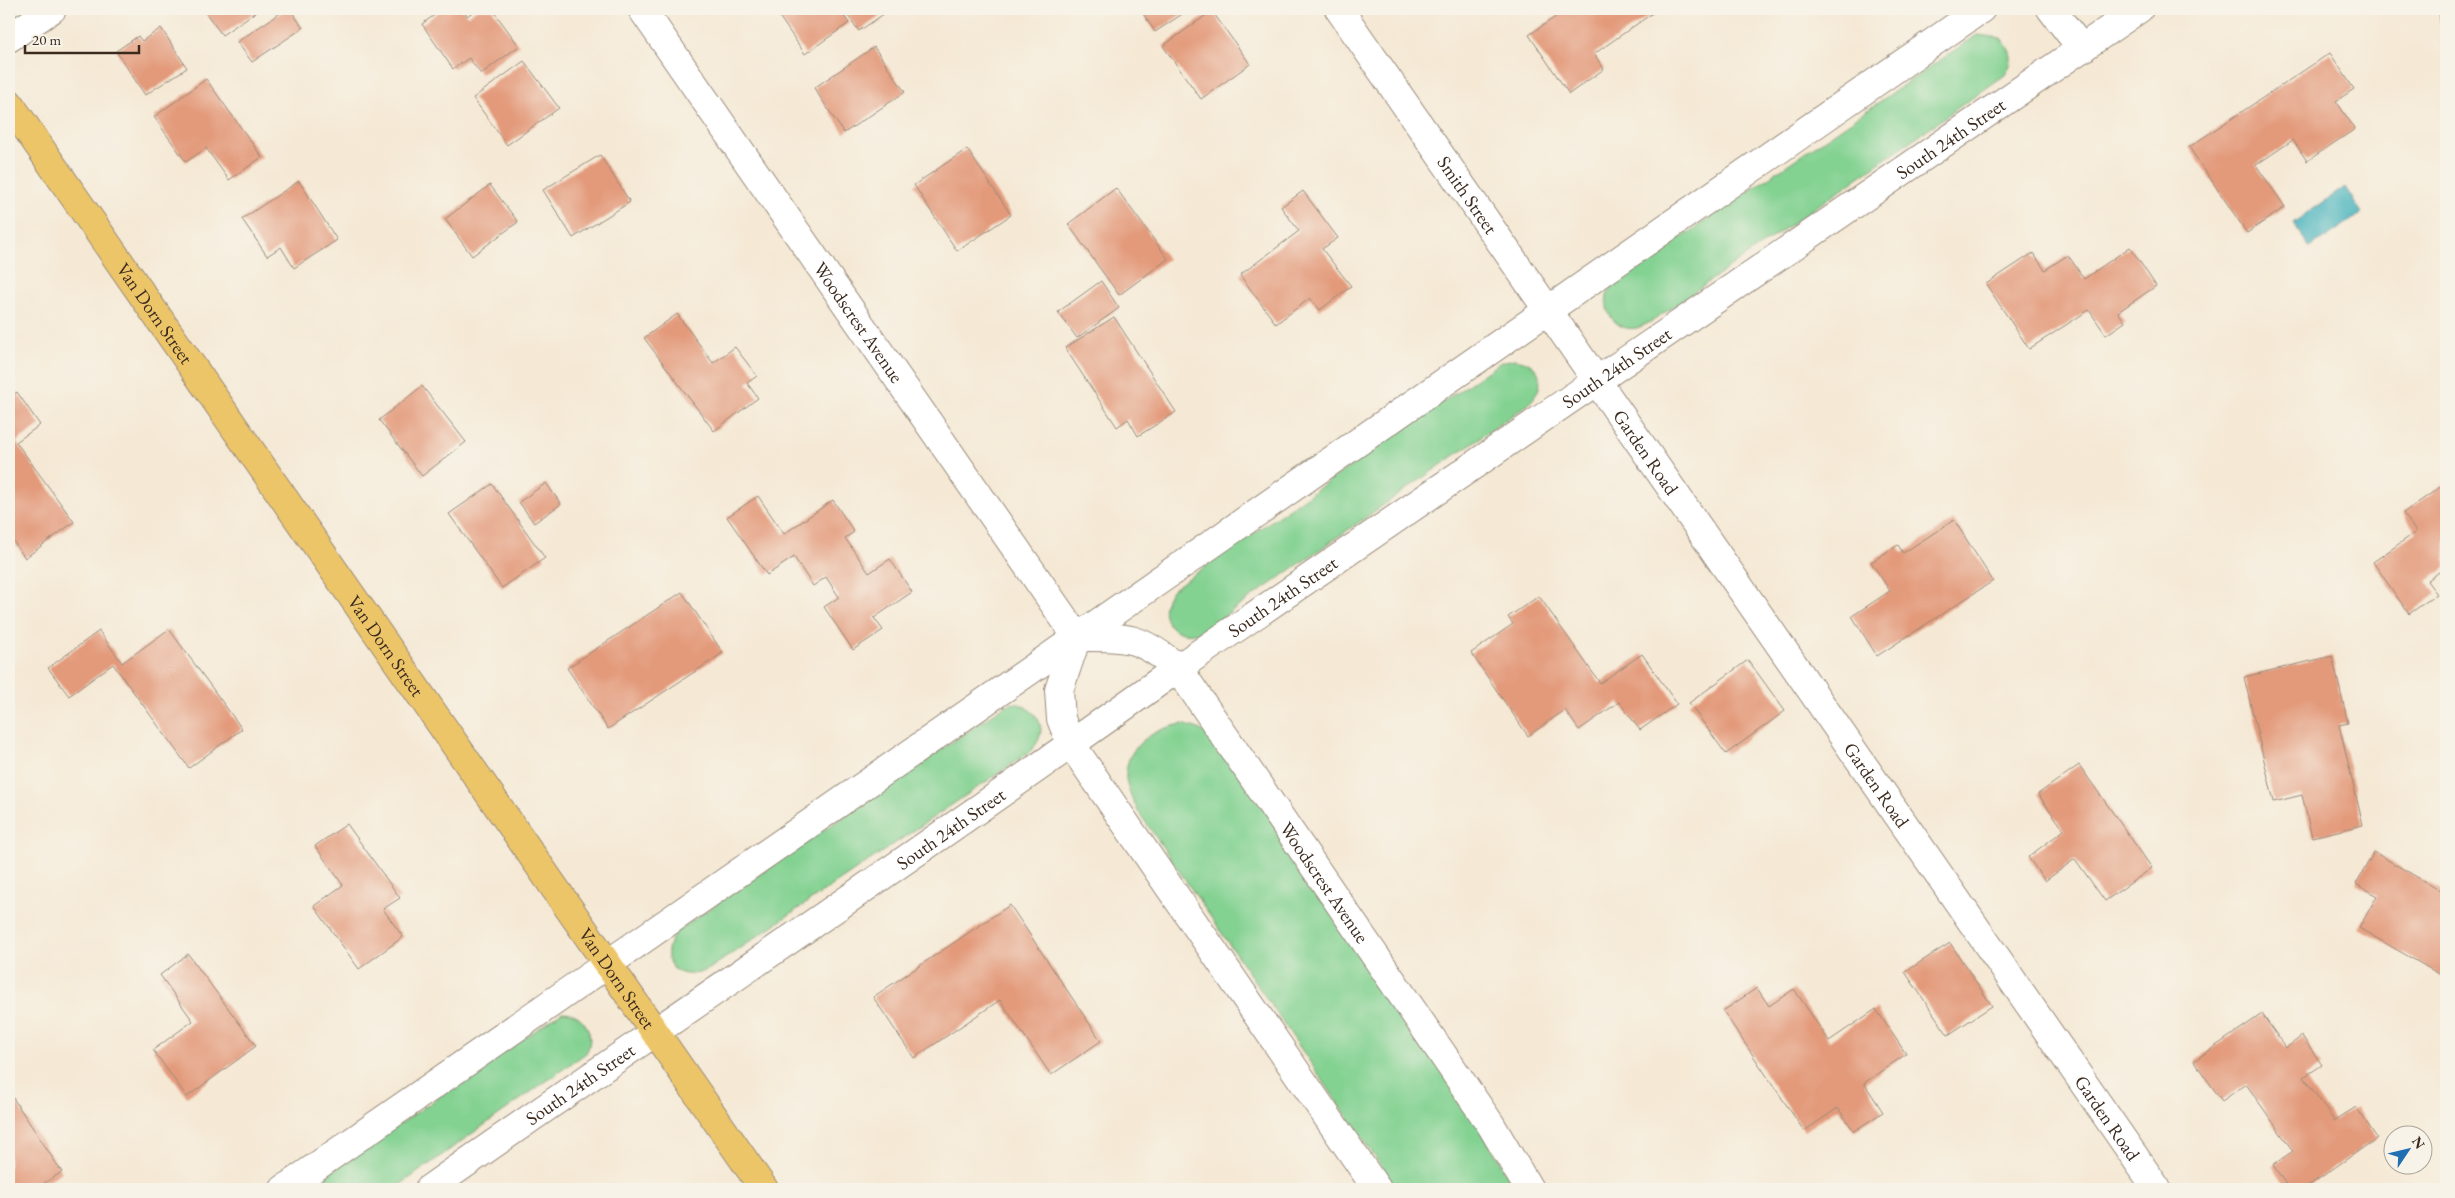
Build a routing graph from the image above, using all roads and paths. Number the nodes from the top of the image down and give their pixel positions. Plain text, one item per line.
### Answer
1 (52, 9) edge
2 (642, 9) edge
3 (1339, 9) edge
4 (1981, 9) edge
5 (2051, 9) edge
6 (2139, 9) edge
7 (9, 38) edge
8 (2082, 49) junction
9 (9, 103) edge
10 (1549, 311) junction
11 (1597, 380) junction
12 (1077, 636) junction
13 (1178, 668) junction
14 (1072, 744) junction
15 (606, 962) junction
16 (654, 1031) junction
17 (284, 1189) edge
18 (429, 1189) edge
19 (764, 1189) edge
20 (1377, 1189) edge
21 (1529, 1189) edge
22 (2157, 1189) edge

1 - 7 street
2 - 12 street, Woodscrest Avenue
3 - 10 street, Smith Street
4 - 10 street
5 - 8 street
6 - 8 street, South 24th Street
8 - 11 street, South 24th Street
9 - 15 main road, Van Dorn Street
10 - 11 street, Smith Street
10 - 12 street
11 - 13 street, South 24th Street
11 - 22 street, Garden Road
12 - 13 street, Woodscrest Avenue
12 - 14 street
12 - 15 street
13 - 14 street, South 24th Street
13 - 21 street, Woodscrest Avenue
14 - 16 street, South 24th Street
14 - 20 street
15 - 16 main road, Van Dorn Street
15 - 17 street
16 - 18 street, South 24th Street
16 - 19 main road, Van Dorn Street

